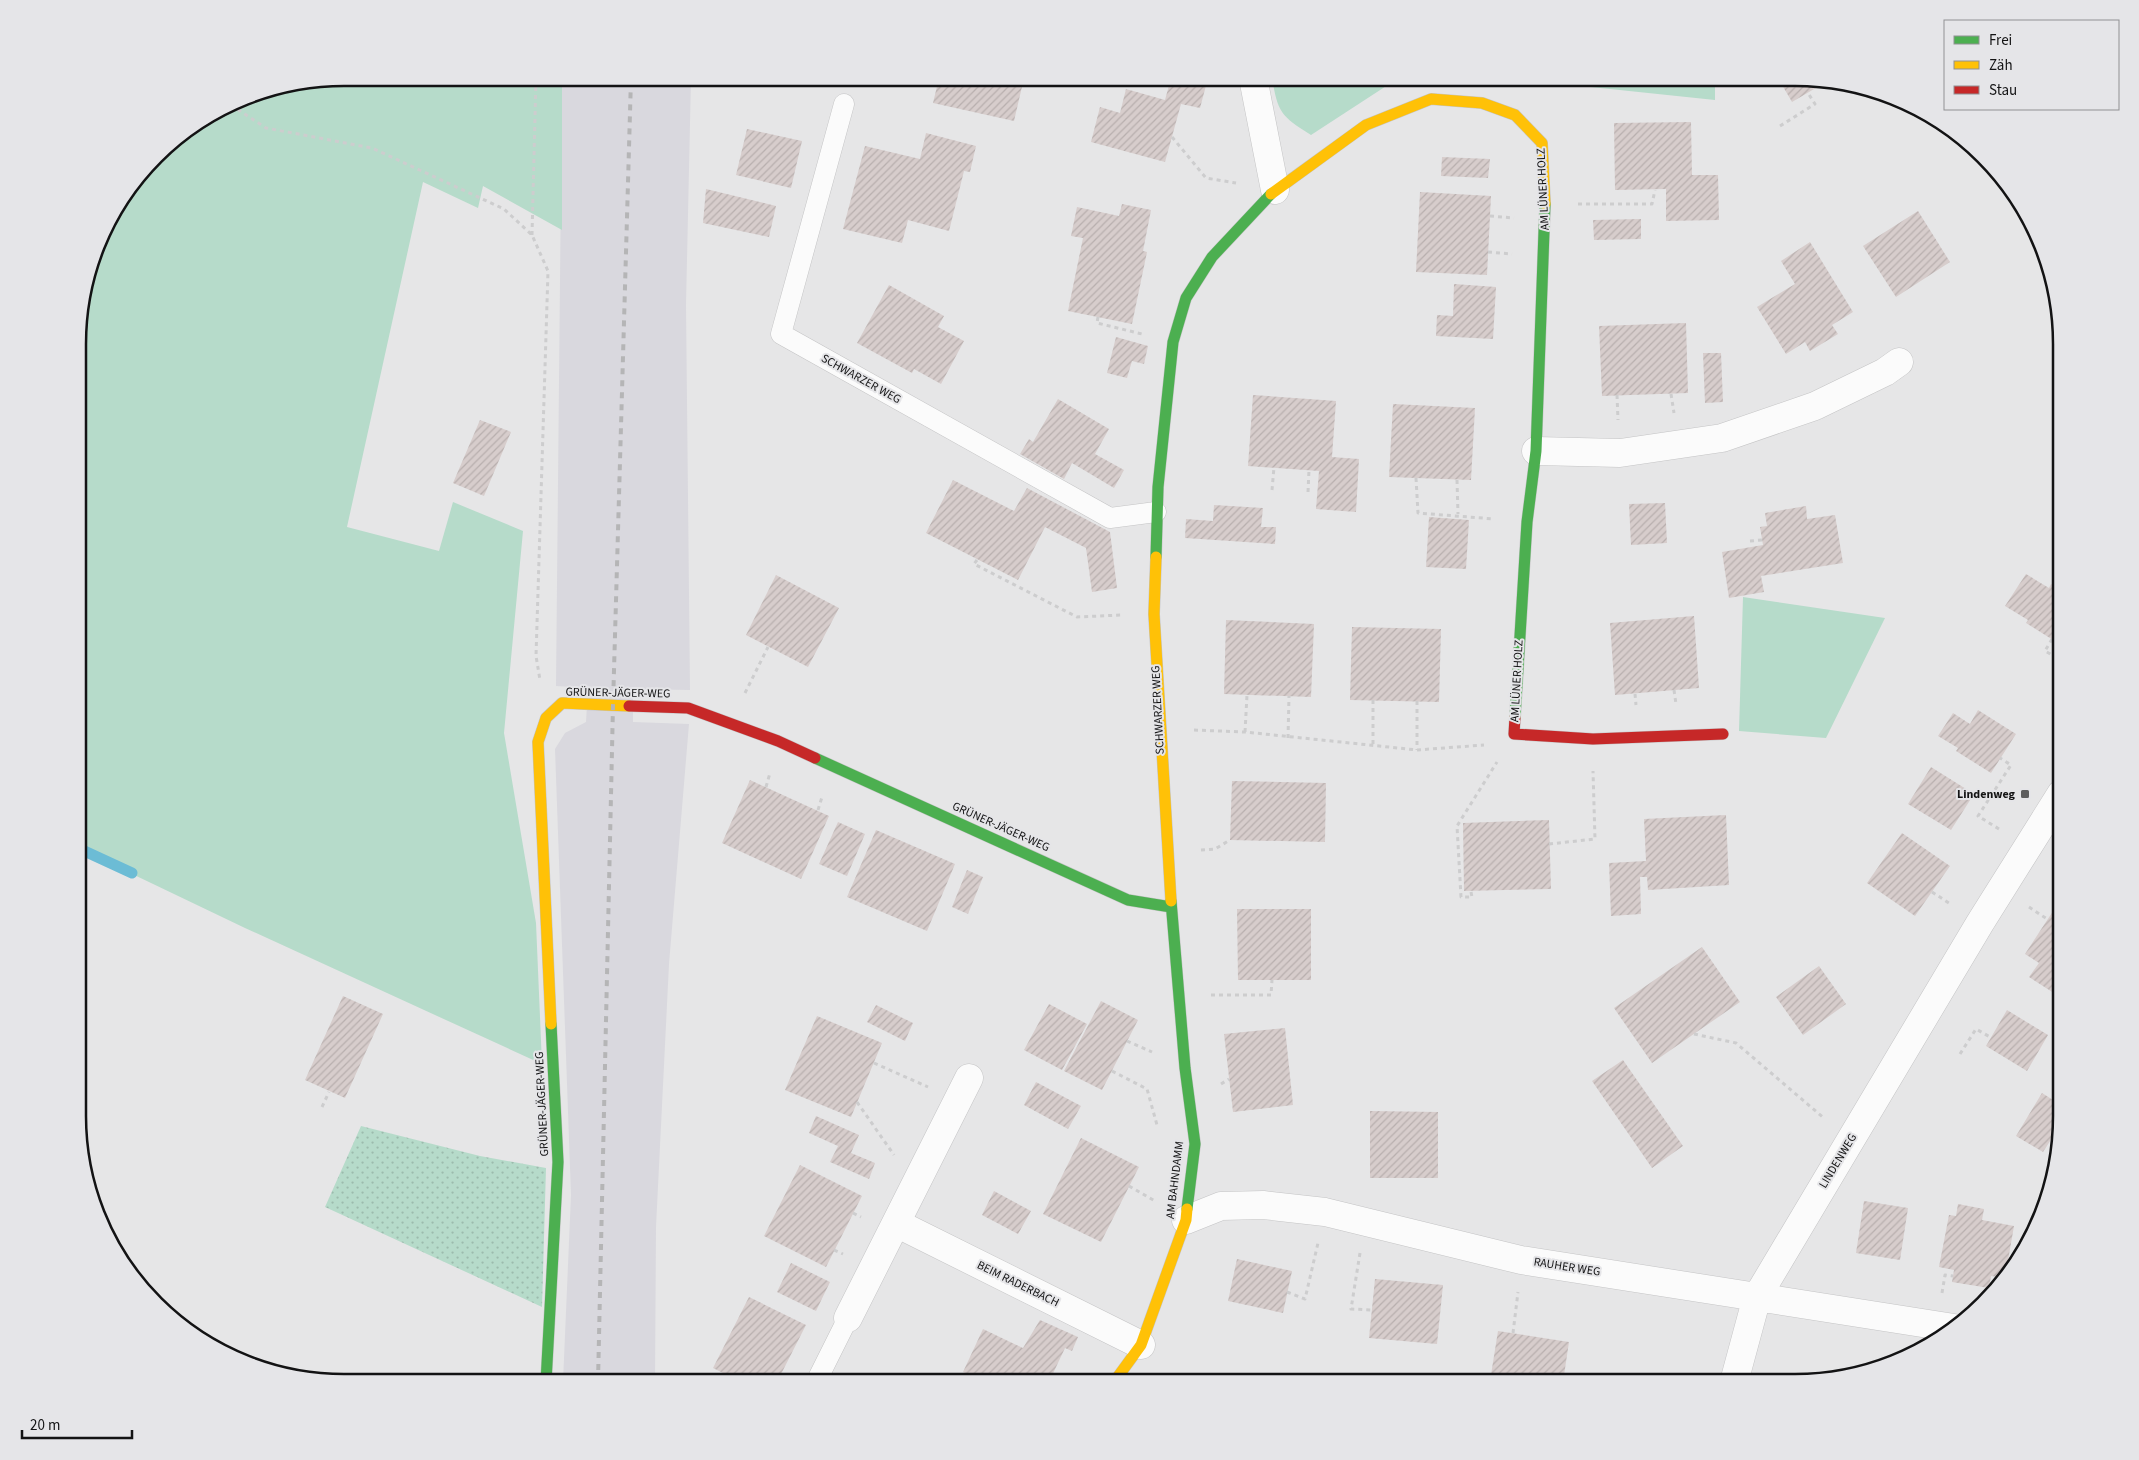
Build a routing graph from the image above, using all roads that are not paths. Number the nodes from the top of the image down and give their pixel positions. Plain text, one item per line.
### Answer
1 (1256, 86) edge
2 (844, 104) dead end
3 (1275, 190) junction
4 (1899, 362) dead end
5 (1536, 451) junction
6 (1156, 512) junction
7 (1723, 734) dead end
8 (2053, 807) edge
9 (1171, 907) junction
10 (963, 1089) road end
11 (1186, 1220) junction
12 (896, 1222) junction
13 (1757, 1298) junction
14 (848, 1318) joint
15 (1944, 1326) edge
16 (1141, 1345) junction
17 (546, 1374) edge
18 (820, 1374) edge
19 (1120, 1374) edge
20 (1736, 1374) edge

1 - 3 street
2 - 6 lane, SCHWARZER WEG
3 - 5 street, AM LÜNER HOLZ
3 - 6 street, SCHWARZER WEG
4 - 5 street
5 - 7 street, AM LÜNER HOLZ
6 - 9 street, SCHWARZER WEG
8 - 13 street, LINDENWEG
9 - 11 street, AM BAHNDAMM
9 - 17 street, GRÜNER-JÄGER-WEG
10 - 12 street
11 - 13 street, RAUHER WEG
11 - 16 street, AM BAHNDAMM
12 - 14 street
12 - 16 street, BEIM RADERBACH
13 - 15 street, RAUHER WEG
13 - 20 street, LINDENWEG
14 - 18 lane
16 - 19 street, AM BAHNDAMM

